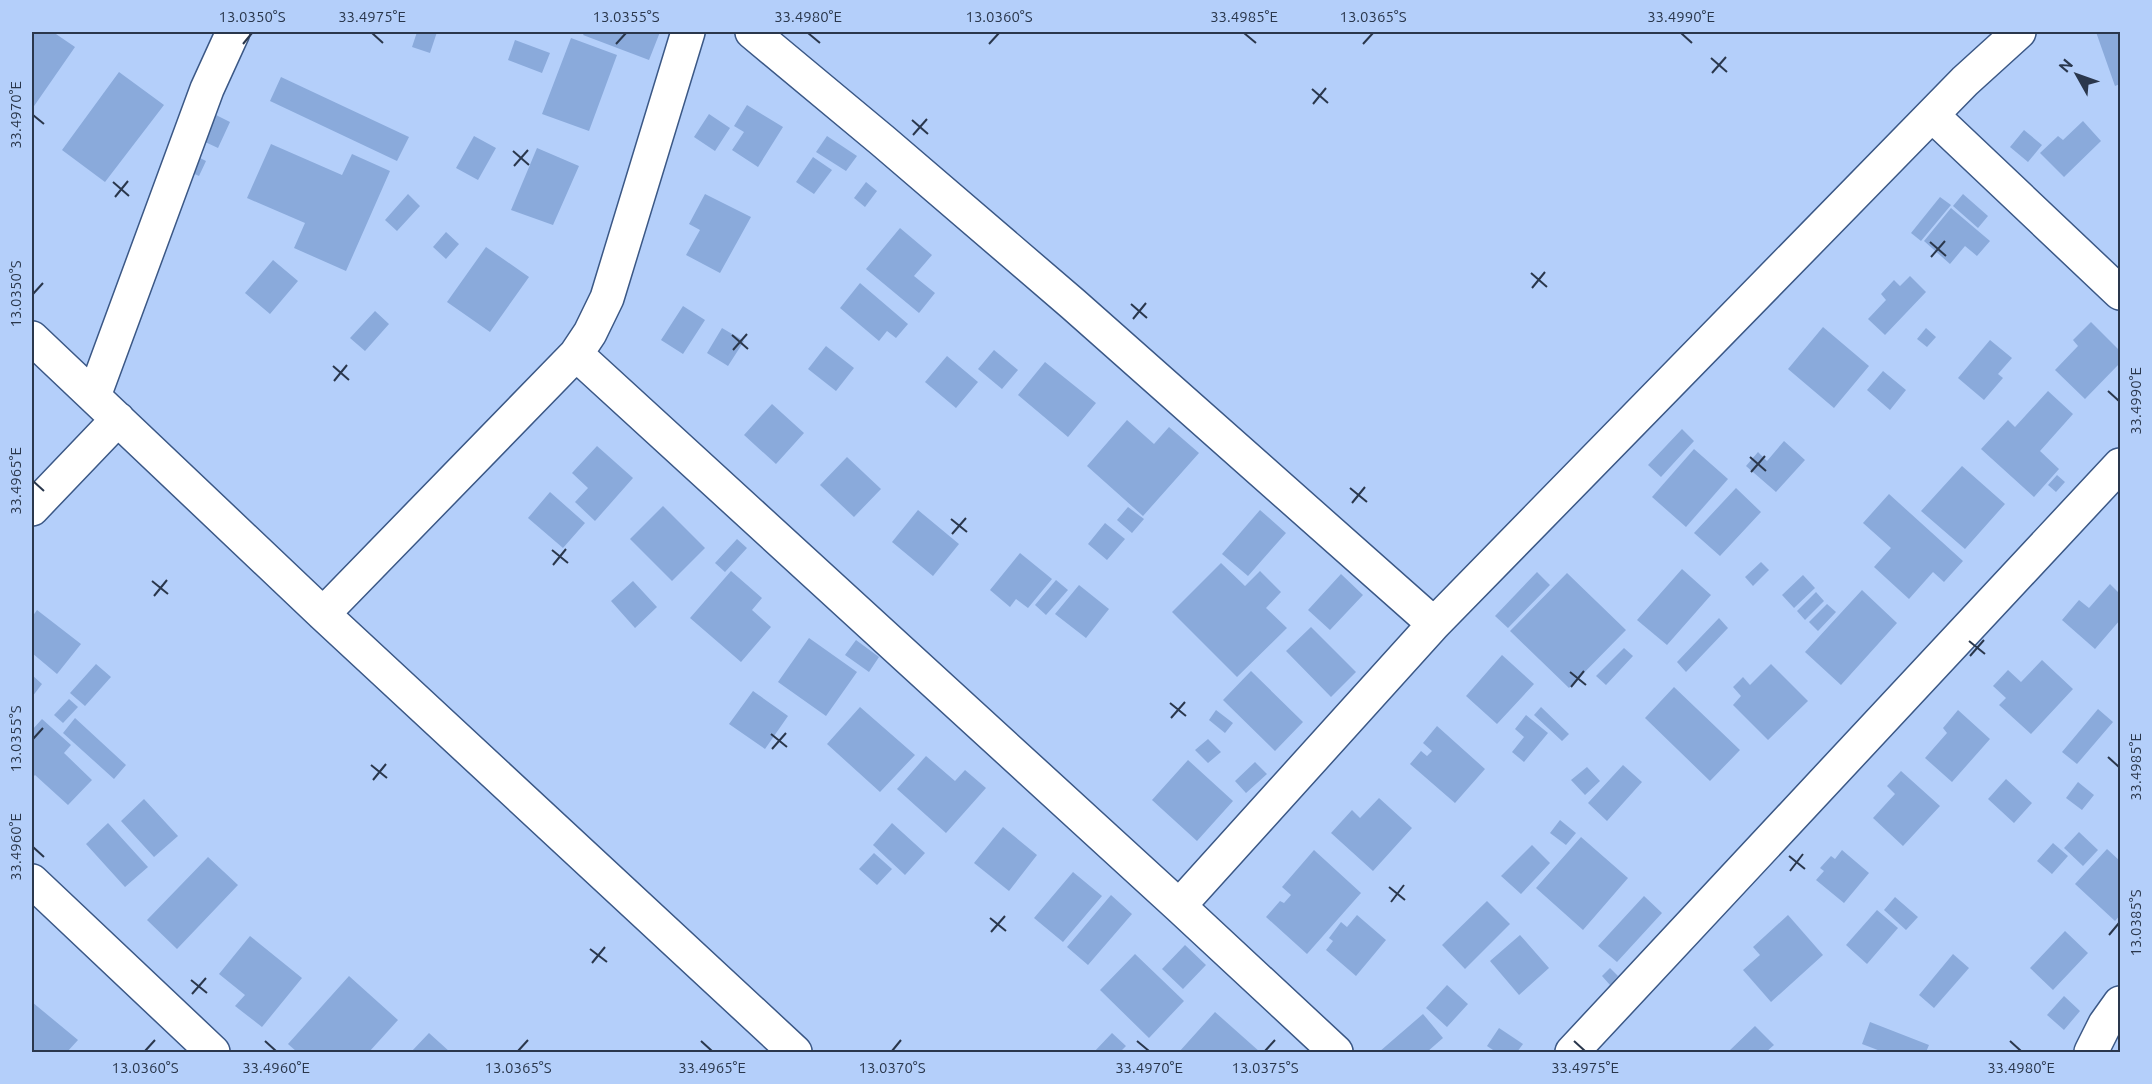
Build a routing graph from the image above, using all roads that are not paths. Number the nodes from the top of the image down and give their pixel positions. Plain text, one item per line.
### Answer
1 (233, 32) edge
2 (688, 32) edge
3 (752, 32) edge
4 (2019, 32) edge
5 (1932, 115) junction
6 (2121, 293) edge
7 (32, 338) edge
8 (576, 354) junction
9 (94, 396) junction
10 (118, 419) junction
11 (2121, 465) edge
12 (32, 509) edge
13 (323, 614) junction
14 (1434, 624) junction
15 (32, 881) edge
16 (1179, 906) junction
17 (2121, 1003) edge
18 (213, 1053) edge
19 (795, 1053) edge
20 (1336, 1053) edge
21 (1572, 1053) edge
22 (2091, 1053) edge

1 - 9 street
2 - 8 street
3 - 14 street
4 - 5 street
5 - 6 street
5 - 14 street
7 - 9 street
8 - 13 street
8 - 16 street
9 - 10 street
10 - 12 street
10 - 13 street
11 - 21 street
13 - 19 street
14 - 16 street
15 - 18 street
16 - 20 street
17 - 22 street

